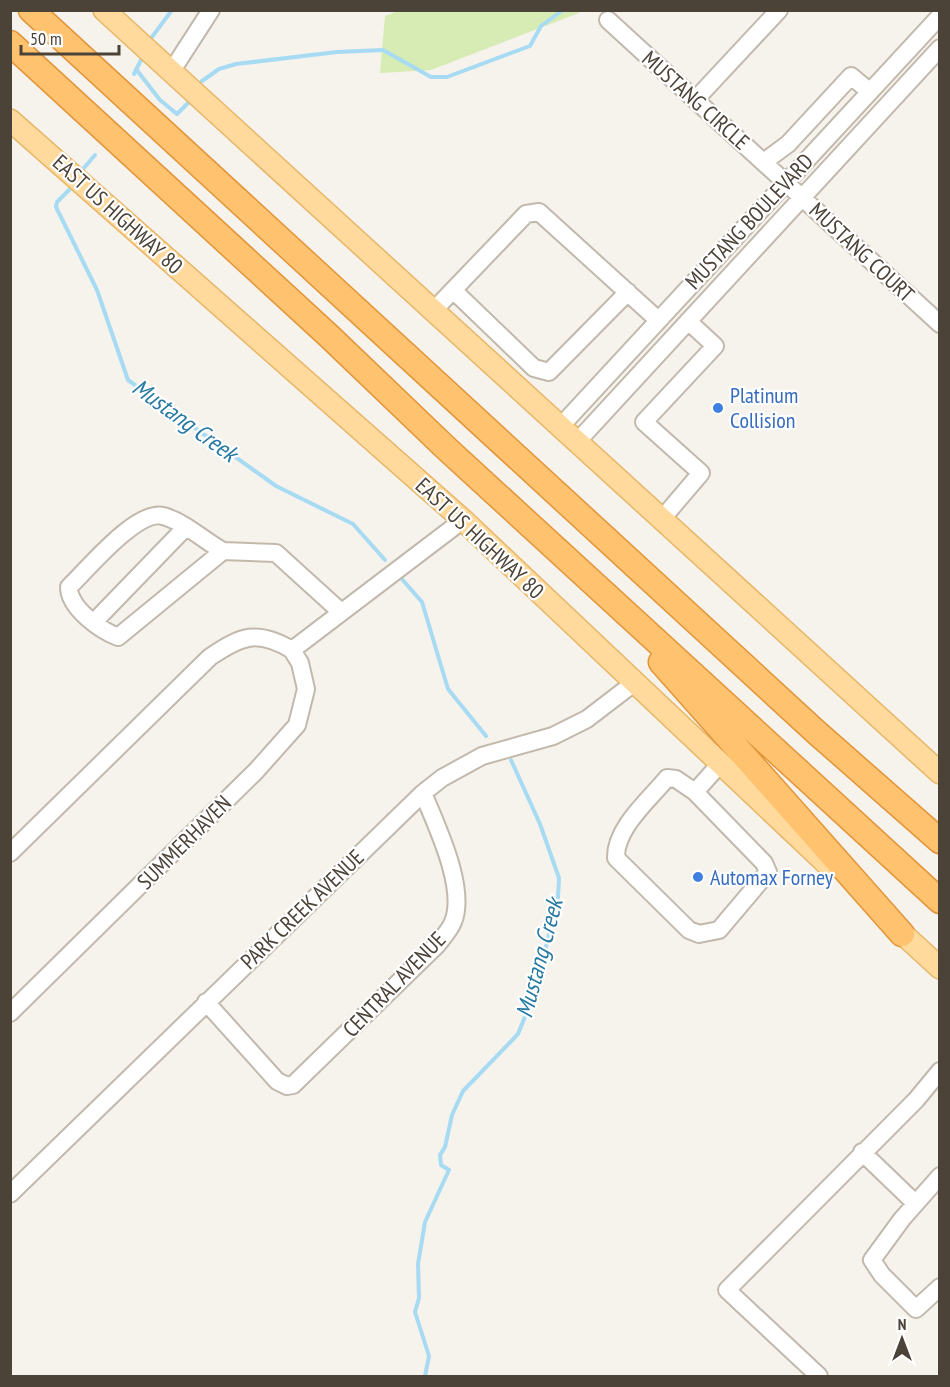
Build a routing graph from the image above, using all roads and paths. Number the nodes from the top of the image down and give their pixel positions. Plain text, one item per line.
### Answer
1 (31, 10) edge
2 (104, 10) edge
3 (211, 10) edge
4 (779, 10) edge
5 (939, 16) edge
6 (608, 20) dead end
7 (10, 42) edge
8 (939, 48) edge
9 (171, 72) junction
10 (869, 91) junction
11 (696, 99) junction
12 (10, 120) edge
13 (765, 161) junction
14 (785, 180) junction
15 (803, 196) junction
16 (453, 290) junction
17 (628, 292) junction
18 (434, 310) junction
19 (658, 320) junction
20 (688, 321) junction
21 (939, 324) edge
22 (560, 427) junction
23 (576, 443) junction
24 (463, 520) junction
25 (661, 520) junction
26 (186, 527) junction
27 (223, 551) junction
28 (625, 611) junction
29 (341, 612) junction
30 (94, 622) junction
31 (292, 650) junction
32 (634, 683) junction
33 (720, 764) junction
34 (939, 773) edge
35 (695, 792) junction
36 (423, 793) junction
37 (907, 812) junction
38 (939, 833) edge
39 (939, 841) edge
40 (10, 853) edge
41 (939, 901) edge
42 (902, 934) junction
43 (939, 968) edge
44 (206, 1002) junction
45 (10, 1013) edge
46 (939, 1071) edge
47 (862, 1152) junction
48 (939, 1176) edge
49 (10, 1194) edge
50 (915, 1203) junction
51 (939, 1287) edge
52 (819, 1377) edge

1 - 37 highway
2 - 9 main road
3 - 9 street
4 - 11 street
5 - 10 street, MUSTANG BOULEVARD
6 - 11 street, MUSTANG CIRCLE
7 - 28 highway
8 - 15 street, MUSTANG BOULEVARD
9 - 18 main road
10 - 13 street
10 - 14 street, MUSTANG BOULEVARD
11 - 13 street, MUSTANG CIRCLE
12 - 24 main road, EAST US HIGHWAY 80
13 - 14 street, MUSTANG CIRCLE
14 - 15 street, MUSTANG COURT
14 - 19 street, MUSTANG BOULEVARD
15 - 20 street, MUSTANG BOULEVARD
15 - 21 street, MUSTANG COURT
16 - 17 street
16 - 17 street
16 - 18 street
17 - 19 street
18 - 22 main road
19 - 22 street, MUSTANG BOULEVARD
20 - 23 street, MUSTANG BOULEVARD
20 - 25 street
22 - 23 main road
23 - 25 main road
24 - 29 street
24 - 32 main road, EAST US HIGHWAY 80
25 - 34 main road
26 - 27 street
26 - 30 street
26 - 30 street
27 - 29 street
27 - 30 street
28 - 41 highway
28 - 42 highway
29 - 31 street
31 - 40 street
31 - 45 street, SUMMERHAVEN
32 - 33 main road, EAST US HIGHWAY 80
32 - 36 street, PARK CREEK AVENUE
33 - 35 street
33 - 42 main road, EAST US HIGHWAY 80
35 - 35 street
36 - 44 street, PARK CREEK AVENUE
36 - 44 street, CENTRAL AVENUE
37 - 38 highway
37 - 39 highway
42 - 43 main road, EAST US HIGHWAY 80
44 - 49 street, PARK CREEK AVENUE
46 - 47 street
47 - 50 street
47 - 52 street
48 - 50 street
50 - 51 street

